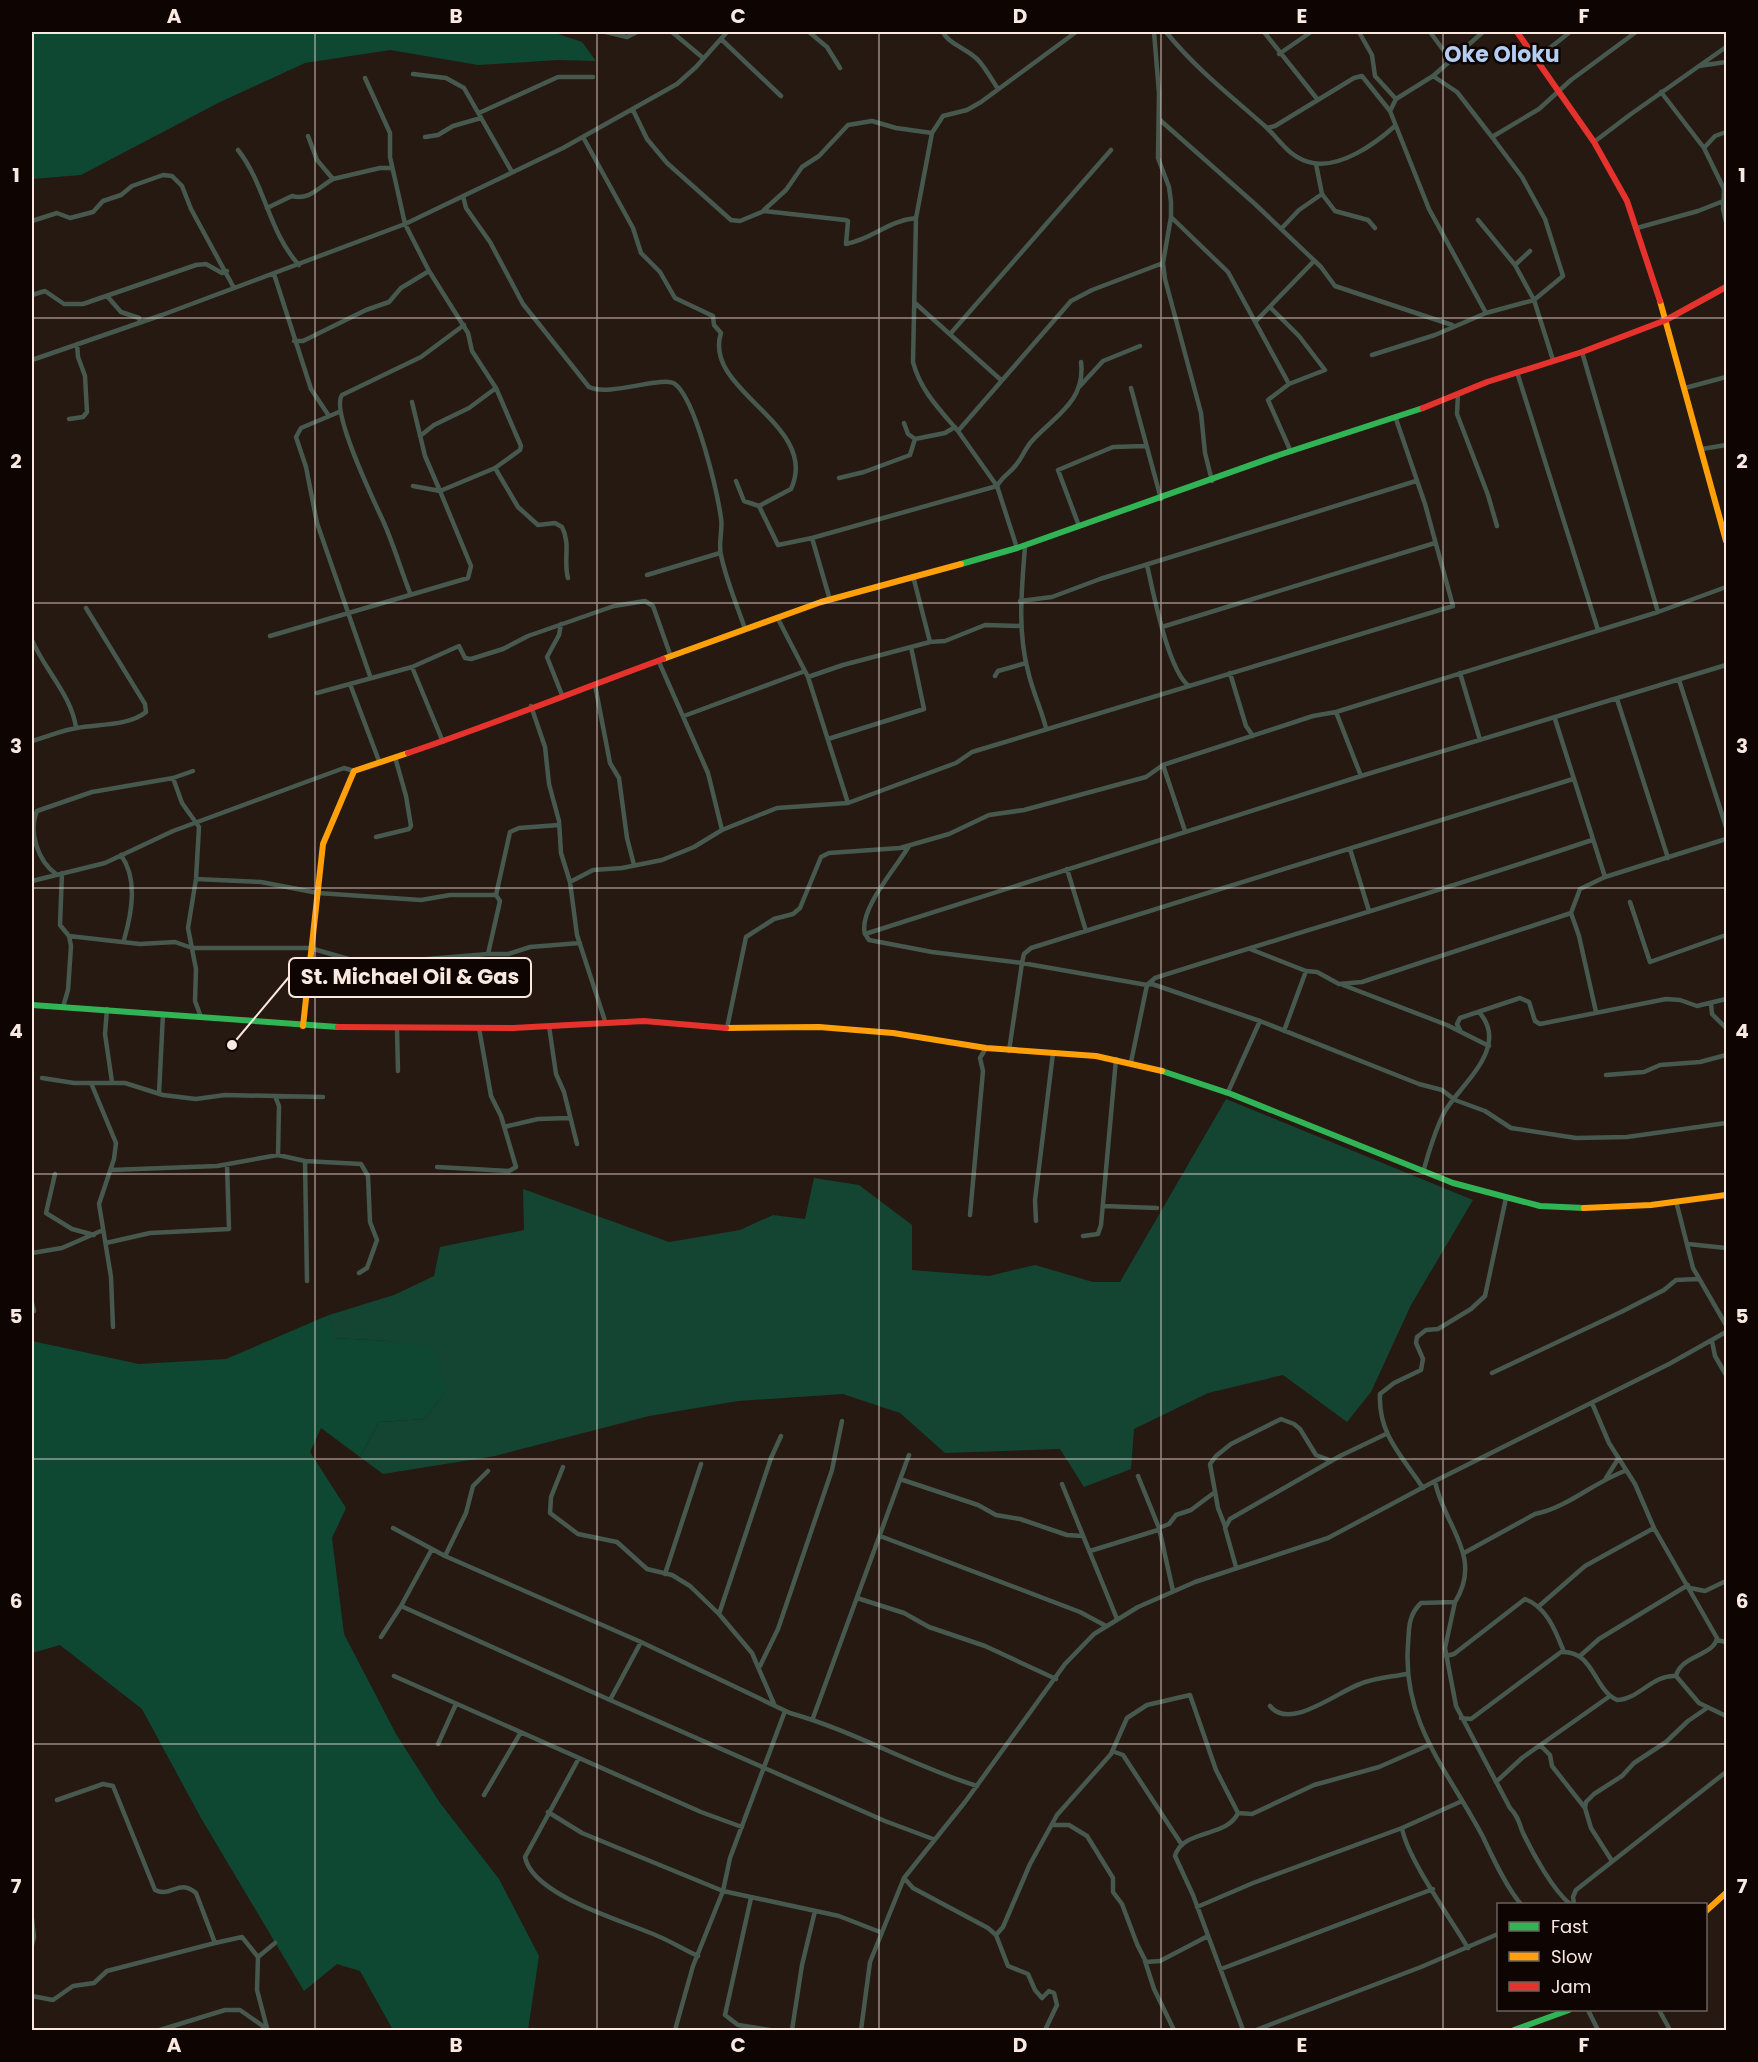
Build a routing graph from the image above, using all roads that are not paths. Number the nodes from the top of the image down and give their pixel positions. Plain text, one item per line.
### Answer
1 (606, 32) edge
2 (637, 32) edge
3 (672, 32) edge
4 (727, 32) edge
5 (809, 32) edge
6 (943, 32) edge
7 (1076, 32) edge
8 (1154, 32) edge
9 (1166, 32) edge
10 (1264, 32) edge
11 (1311, 32) edge
12 (1359, 32) edge
13 (1430, 32) edge
14 (1483, 32) edge
15 (1517, 32) edge
16 (1570, 32) edge
17 (1636, 32) edge
18 (721, 39) junction
19 (1726, 47) edge
20 (1279, 54) junction
21 (702, 57) junction
22 (1450, 59) junction
23 (1536, 59) junction
24 (1726, 62) edge
25 (1698, 66) junction
26 (840, 68) dead end
27 (413, 74) dead end
28 (1433, 76) junction
29 (593, 77) dead end
30 (365, 78) dead end
31 (998, 89) junction
32 (1661, 92) junction
33 (1559, 94) junction
34 (781, 96) dead end
35 (1396, 99) junction
36 (1318, 100) junction
37 (633, 110) junction
38 (1390, 111) junction
39 (480, 115) junction
40 (1160, 120) junction
41 (1395, 126) junction
42 (1267, 128) junction
43 (1726, 132) edge
44 (932, 133) junction
45 (308, 136) dead end
46 (1492, 136) junction
47 (424, 137) dead end
48 (583, 137) junction
49 (1594, 142) junction
50 (1704, 148) junction
51 (238, 150) dead end
52 (1111, 150) dead end
53 (1316, 164) junction
54 (392, 168) junction
55 (512, 172) junction
56 (333, 179) junction
57 (1322, 194) junction
58 (463, 196) junction
59 (1726, 200) edge
60 (267, 208) junction
61 (764, 211) junction
62 (1171, 217) junction
63 (916, 218) junction
64 (1478, 220) dead end
65 (32, 221) edge
66 (1726, 222) edge
67 (405, 224) junction
68 (1375, 228) dead end
69 (1637, 228) junction
70 (1281, 229) junction
71 (1530, 251) dead end
72 (1314, 261) junction
73 (1163, 263) junction
74 (299, 265) junction
75 (1515, 265) junction
76 (429, 271) junction
77 (227, 272) junction
78 (274, 274) junction
79 (1726, 287) edge
80 (234, 288) junction
81 (32, 295) edge
82 (107, 296) junction
83 (1534, 300) junction
84 (915, 303) junction
85 (1271, 308) junction
86 (1486, 313) junction
87 (1666, 320) junction
88 (1256, 321) junction
89 (140, 322) junction
90 (464, 325) junction
91 (1452, 325) junction
92 (951, 333) junction
93 (294, 341) junction
94 (77, 344) junction
95 (1140, 346) dead end
96 (1582, 352) junction
97 (1372, 355) dead end
98 (32, 360) edge
99 (1554, 360) junction
100 (1081, 362) dead end
101 (1517, 372) junction
102 (1726, 377) edge
103 (1001, 380) junction
104 (1289, 384) junction
105 (496, 388) junction
106 (1078, 388) junction
107 (1131, 388) dead end
108 (1685, 388) junction
109 (1458, 394) junction
110 (412, 402) dead end
111 (339, 412) junction
112 (328, 416) junction
113 (69, 419) dead end
114 (1396, 419) junction
115 (904, 423) dead end
116 (957, 429) junction
117 (420, 438) junction
118 (915, 439) junction
119 (1726, 445) edge
120 (1145, 446) junction
121 (1702, 449) junction
122 (1291, 452) junction
123 (495, 468) junction
124 (839, 478) dead end
125 (736, 481) dead end
126 (1212, 481) junction
127 (1416, 481) junction
128 (413, 486) dead end
129 (997, 486) junction
130 (440, 491) junction
131 (1161, 499) junction
132 (759, 506) junction
133 (1079, 526) junction
134 (1497, 526) dead end
135 (812, 538) junction
136 (1726, 541) edge
137 (1435, 543) junction
138 (1025, 546) junction
139 (1017, 548) junction
140 (720, 553) junction
141 (1147, 565) junction
142 (647, 575) dead end
143 (913, 576) junction
144 (568, 579) dead end
145 (1726, 586) edge
146 (410, 593) junction
147 (830, 600) junction
148 (1020, 602) junction
149 (86, 608) dead end
150 (1658, 612) junction
151 (348, 614) junction
152 (777, 617) junction
153 (561, 624) junction
154 (1021, 626) junction
155 (1162, 627) junction
156 (745, 629) junction
157 (1598, 630) junction
158 (270, 636) dead end
159 (32, 640) edge
160 (930, 642) junction
161 (911, 647) junction
162 (671, 657) junction
163 (658, 662) junction
164 (1026, 663) junction
165 (1726, 665) edge
166 (412, 667) junction
167 (805, 671) junction
168 (1230, 673) junction
169 (1460, 673) junction
170 (370, 676) junction
171 (995, 676) dead end
172 (808, 677) junction
173 (1679, 680) junction
174 (350, 684) junction
175 (595, 685) junction
176 (1189, 686) junction
177 (317, 693) dead end
178 (562, 695) junction
179 (1617, 699) junction
180 (531, 706) junction
181 (1336, 712) junction
182 (684, 716) junction
183 (1555, 719) junction
184 (76, 728) junction
185 (1046, 728) junction
186 (1252, 736) junction
187 (828, 740) junction
188 (1480, 740) junction
189 (32, 741) edge
190 (443, 742) junction
191 (395, 757) junction
192 (379, 762) junction
193 (1163, 765) junction
194 (344, 768) junction
195 (193, 771) dead end
196 (354, 771) junction
197 (1361, 776) junction
198 (173, 778) junction
199 (349, 778) junction
200 (1573, 779) junction
201 (848, 803) junction
202 (34, 811) edge
203 (32, 819) edge
204 (197, 822) junction
205 (560, 825) junction
206 (1726, 827) edge
207 (722, 830) junction
208 (1185, 831) junction
209 (376, 837) dead end
210 (1726, 839) edge
211 (1592, 840) junction
212 (910, 845) junction
213 (1350, 849) junction
214 (121, 855) junction
215 (1668, 858) junction
216 (634, 866) junction
217 (46, 867) junction
218 (1067, 869) junction
219 (59, 873) junction
220 (44, 877) junction
221 (1605, 877) junction
222 (196, 879) junction
223 (32, 881) edge
224 (570, 882) junction
225 (318, 892) junction
226 (496, 895) junction
227 (1630, 902) dead end
228 (1369, 911) junction
229 (1571, 913) junction
230 (1086, 931) junction
231 (865, 934) junction
232 (1726, 935) edge
233 (69, 936) junction
234 (124, 940) junction
235 (580, 943) junction
236 (192, 948) junction
237 (310, 948) junction
238 (1248, 949) junction
239 (488, 954) junction
240 (379, 963) junction
241 (1022, 963) junction
242 (1306, 971) junction
243 (384, 980) dead end
244 (1362, 982) junction
245 (1341, 984) junction
246 (1147, 985) junction
247 (1360, 990) junction
248 (1726, 999) edge
249 (1711, 1004) junction
250 (32, 1005) edge
251 (63, 1007) junction
252 (107, 1010) junction
253 (1479, 1012) junction
254 (1596, 1012) junction
255 (163, 1014) junction
256 (201, 1017) junction
257 (605, 1021) junction
258 (1260, 1021) junction
259 (303, 1026) junction
260 (549, 1026) junction
261 (479, 1028) junction
262 (726, 1028) junction
263 (1726, 1028) edge
264 (397, 1029) junction
265 (1284, 1030) junction
266 (1461, 1032) junction
267 (1489, 1046) junction
268 (986, 1048) junction
269 (1009, 1051) junction
270 (1053, 1053) junction
271 (1726, 1054) edge
272 (1116, 1059) junction
273 (1131, 1062) junction
274 (398, 1071) dead end
275 (1606, 1075) dead end
276 (42, 1078) dead end
277 (112, 1082) junction
278 (91, 1083) junction
279 (1227, 1092) junction
280 (159, 1094) junction
281 (275, 1096) junction
282 (322, 1097) dead end
283 (1455, 1100) junction
284 (569, 1118) junction
285 (1726, 1123) edge
286 (504, 1127) junction
287 (577, 1144) dead end
288 (278, 1155) junction
289 (305, 1161) junction
290 (227, 1165) junction
291 (437, 1167) dead end
292 (111, 1170) junction
293 (1423, 1172) junction
294 (55, 1174) dead end
295 (1726, 1194) edge
296 (1506, 1198) junction
297 (1676, 1201) junction
298 (1103, 1206) junction
299 (1157, 1208) dead end
300 (970, 1215) dead end
301 (1036, 1221) dead end
302 (103, 1230) junction
303 (94, 1235) junction
304 (1083, 1236) dead end
305 (106, 1243) junction
306 (1688, 1244) junction
307 (1726, 1248) edge
308 (32, 1253) edge
309 (359, 1273) dead end
310 (1698, 1279) junction
311 (307, 1281) dead end
312 (32, 1303) edge
313 (34, 1311) dead end
314 (1726, 1325) edge
315 (113, 1327) dead end
316 (1726, 1332) edge
317 (1712, 1341) junction
318 (1492, 1373) dead end
319 (1726, 1375) edge
320 (1592, 1403) junction
321 (842, 1421) dead end
322 (1386, 1434) junction
323 (781, 1436) dead end
324 (909, 1455) dead end
325 (1618, 1459) junction
326 (1332, 1461) junction
327 (701, 1464) dead end
328 (563, 1467) dead end
329 (488, 1471) dead end
330 (1625, 1471) junction
331 (1138, 1476) dead end
332 (1606, 1478) junction
333 (900, 1479) junction
334 (1435, 1481) junction
335 (1062, 1484) dead end
336 (1423, 1488) junction
337 (1215, 1492) junction
338 (393, 1528) dead end
339 (1225, 1528) junction
340 (1654, 1528) junction
341 (1158, 1529) junction
342 (880, 1536) junction
343 (1083, 1536) junction
344 (432, 1550) junction
345 (1090, 1551) junction
346 (1464, 1553) junction
347 (444, 1556) junction
348 (1236, 1568) junction
349 (665, 1574) junction
350 (1726, 1581) edge
351 (1689, 1587) junction
352 (1173, 1591) junction
353 (1698, 1591) junction
354 (857, 1598) junction
355 (1696, 1598) junction
356 (1455, 1602) junction
357 (401, 1606) junction
358 (1538, 1607) junction
359 (719, 1614) junction
360 (1117, 1619) junction
361 (1107, 1626) junction
362 (381, 1637) dead end
363 (1717, 1640) junction
364 (641, 1642) junction
365 (1726, 1642) edge
366 (1564, 1652) junction
367 (1446, 1656) junction
368 (1580, 1656) junction
369 (760, 1666) junction
370 (1406, 1674) junction
371 (394, 1676) dead end
372 (1676, 1676) junction
373 (1056, 1679) junction
374 (1610, 1696) junction
375 (610, 1700) junction
376 (456, 1704) junction
377 (774, 1704) junction
378 (1270, 1706) dead end
379 (1707, 1708) junction
380 (785, 1711) junction
381 (1726, 1716) edge
382 (813, 1718) junction
383 (1461, 1718) junction
384 (521, 1732) junction
385 (438, 1744) dead end
386 (1429, 1745) junction
387 (1541, 1746) junction
388 (1112, 1751) junction
389 (579, 1758) junction
390 (763, 1766) junction
391 (1726, 1772) edge
392 (1496, 1782) junction
393 (977, 1786) junction
394 (484, 1795) dead end
395 (57, 1800) dead end
396 (1462, 1801) junction
397 (1585, 1808) junction
398 (548, 1812) junction
399 (1238, 1813) junction
400 (1053, 1825) junction
401 (742, 1827) junction
402 (1402, 1828) junction
403 (933, 1839) junction
404 (1182, 1845) junction
405 (1612, 1861) junction
406 (904, 1878) junction
407 (1433, 1889) junction
408 (723, 1891) junction
409 (1726, 1893) edge
410 (751, 1898) junction
411 (1520, 1903) edge
412 (1570, 1903) edge
413 (1572, 1903) edge
414 (1197, 1907) junction
415 (1707, 1910) edge
416 (815, 1911) junction
417 (32, 1919) edge
418 (880, 1932) junction
419 (1497, 1934) edge
420 (996, 1935) junction
421 (1208, 1936) junction
422 (215, 1943) junction
423 (275, 1943) dead end
424 (32, 1945) edge
425 (1468, 1948) junction
426 (698, 1956) junction
427 (258, 1957) junction
428 (1145, 1961) junction
429 (1221, 1969) junction
430 (34, 1997) edge
431 (32, 2002) edge
432 (1567, 2011) edge
433 (1588, 2011) edge
434 (1660, 2011) edge
435 (1524, 2029) edge
436 (268, 2030) edge
437 (160, 2031) edge
438 (675, 2031) edge
439 (770, 2031) edge
440 (792, 2031) edge
441 (861, 2031) edge
442 (1045, 2031) edge
443 (1174, 2031) edge
444 (1244, 2031) edge
445 (1256, 2031) edge
446 (1514, 2031) edge
447 (1598, 2031) edge
448 (1670, 2031) edge

1 - 2 street
3 - 21 street
4 - 18 street
5 - 26 street
6 - 31 street
7 - 31 street
8 - 40 street
9 - 42 street
10 - 20 street
11 - 20 street
12 - 35 street
13 - 22 street
14 - 22 street
15 - 23 street
16 - 23 street
17 - 33 street
18 - 21 street
18 - 34 street
19 - 25 street
20 - 36 street
21 - 37 street
22 - 28 street
23 - 33 street
24 - 25 street
25 - 32 street
27 - 39 street
28 - 35 street
28 - 46 street
29 - 39 street
30 - 54 street
31 - 44 street
32 - 49 street
32 - 50 street
33 - 46 street
33 - 49 street
35 - 38 street
36 - 38 street
36 - 42 street
37 - 48 street
37 - 61 street
38 - 41 street
39 - 47 street
39 - 55 street
40 - 62 street
40 - 70 street
41 - 53 street
41 - 86 street
42 - 53 street
43 - 50 street
44 - 61 street
44 - 63 street
45 - 56 street
46 - 83 street
48 - 55 street
48 - 132 street
49 - 69 street
50 - 59 street
51 - 60 street
52 - 92 street
53 - 57 street
54 - 56 street
54 - 67 street
55 - 58 street
56 - 60 street
57 - 68 street
57 - 70 street
58 - 67 street
58 - 140 street
59 - 66 street
59 - 69 street
60 - 74 street
61 - 63 street
62 - 73 street
62 - 88 street
63 - 84 street
64 - 75 street
65 - 77 street
67 - 74 street
67 - 76 street
69 - 87 street
70 - 72 street
71 - 75 street
72 - 85 street
72 - 91 street
73 - 103 street
73 - 126 street
74 - 78 street
75 - 83 street
76 - 90 street
76 - 93 street
77 - 80 street
77 - 82 street
78 - 80 street
78 - 93 street
79 - 87 street
80 - 89 street
81 - 82 street
82 - 89 street
83 - 86 street
83 - 99 street
84 - 92 street
84 - 116 street
85 - 88 street
85 - 104 street
86 - 91 street
87 - 96 street
87 - 108 street
88 - 104 street
89 - 94 street
90 - 105 street
90 - 111 street
91 - 97 street
92 - 103 street
93 - 112 street
94 - 98 street
94 - 113 street
95 - 106 street
96 - 99 street
96 - 150 street
99 - 101 street
100 - 106 street
101 - 109 street
101 - 157 street
102 - 108 street
103 - 116 street
104 - 122 street
105 - 117 street
105 - 123 street
106 - 129 street
107 - 120 street
108 - 121 street
109 - 114 street
109 - 134 street
110 - 117 street
111 - 112 street
111 - 146 street
112 - 151 street
114 - 122 street
114 - 127 street
115 - 118 street
116 - 118 street
116 - 129 street
117 - 130 street
118 - 124 street
119 - 121 street
120 - 131 street
120 - 133 street
121 - 136 street
122 - 126 street
123 - 130 street
123 - 144 street
125 - 132 street
126 - 131 street
127 - 137 street
127 - 141 street
128 - 130 street
129 - 135 street
129 - 139 street
130 - 146 street
131 - 133 street
132 - 135 street
133 - 138 street
135 - 147 street
137 - 155 street
137 - 168 street
138 - 139 street
138 - 148 street
139 - 143 street
140 - 142 street
140 - 156 street
141 - 148 street
141 - 155 street
143 - 147 street
143 - 160 street
145 - 150 street
146 - 151 street
147 - 152 street
148 - 154 street
149 - 184 street
150 - 157 street
151 - 158 street
151 - 170 street
152 - 156 street
152 - 167 street
153 - 162 street
153 - 166 street
153 - 178 street
154 - 160 street
154 - 164 street
155 - 176 street
156 - 162 street
157 - 169 street
159 - 184 street
160 - 161 street
161 - 172 street
161 - 187 street
162 - 163 street
163 - 175 street
163 - 182 street
164 - 171 street
164 - 185 street
165 - 173 street
166 - 170 street
166 - 190 street
167 - 172 street
167 - 182 street
168 - 176 street
168 - 186 street
169 - 181 street
169 - 188 street
170 - 174 street
172 - 187 street
173 - 179 street
173 - 206 street
174 - 177 street
174 - 192 street
175 - 178 street
175 - 216 street
176 - 185 street
178 - 180 street
179 - 183 street
179 - 215 street
180 - 190 street
180 - 205 street
181 - 186 street
181 - 197 street
182 - 207 street
183 - 188 street
183 - 200 street
184 - 189 street
185 - 201 street
186 - 193 street
187 - 201 street
188 - 197 street
190 - 191 street
191 - 192 street
191 - 209 street
192 - 196 street
193 - 208 street
193 - 212 street
194 - 196 street
194 - 199 street
194 - 204 street
195 - 198 street
196 - 199 street
197 - 208 street
198 - 202 street
198 - 204 street
199 - 225 street
200 - 211 street
200 - 213 street
201 - 207 street
202 - 203 street
203 - 217 street
204 - 214 street
204 - 222 street
205 - 224 street
205 - 226 street
207 - 216 street
208 - 218 street
210 - 215 street
211 - 221 street
211 - 228 street
212 - 231 street
212 - 262 street
213 - 228 street
213 - 230 street
214 - 219 street
214 - 234 street
215 - 221 street
216 - 224 street
217 - 219 street
217 - 220 street
218 - 230 street
218 - 231 street
219 - 220 street
219 - 233 street
220 - 223 street
221 - 229 street
222 - 225 street
222 - 236 street
224 - 235 street
225 - 226 street
225 - 237 street
226 - 239 street
227 - 232 street
228 - 238 street
229 - 244 street
229 - 254 street
230 - 241 street
231 - 241 street
233 - 234 street
233 - 251 street
234 - 236 street
235 - 239 street
235 - 257 street
236 - 237 street
236 - 256 street
237 - 240 street
237 - 259 street
238 - 242 street
238 - 246 street
239 - 240 street
240 - 243 street
241 - 246 street
241 - 269 street
242 - 245 street
242 - 265 street
244 - 245 street
244 - 247 street
245 - 247 street
246 - 258 street
246 - 273 street
247 - 266 street
248 - 249 street
249 - 254 street
249 - 263 street
250 - 251 street
251 - 252 street
252 - 255 street
252 - 277 street
253 - 254 street
253 - 266 street
253 - 267 street
255 - 256 street
255 - 280 street
256 - 259 street
257 - 260 street
257 - 262 street
258 - 265 street
258 - 279 street
259 - 264 street
260 - 261 street
260 - 284 street
261 - 264 street
261 - 286 street
262 - 268 street
264 - 274 street
265 - 283 street
266 - 267 street
267 - 283 street
268 - 269 street
268 - 300 street
269 - 270 street
270 - 272 street
270 - 301 street
271 - 275 street
272 - 273 street
272 - 298 street
273 - 279 street
276 - 278 street
277 - 278 street
277 - 280 street
278 - 292 street
279 - 293 street
280 - 281 street
281 - 282 street
281 - 288 street
283 - 285 street
283 - 293 street
284 - 286 street
284 - 287 street
286 - 291 street
288 - 289 street
288 - 290 street
289 - 309 street
289 - 311 street
290 - 292 street
290 - 305 street
292 - 302 street
293 - 296 street
294 - 303 street
295 - 297 street
296 - 297 street
296 - 322 street
297 - 306 street
298 - 299 street
298 - 304 street
302 - 303 street
302 - 305 street
303 - 308 street
305 - 315 street
306 - 307 street
306 - 310 street
310 - 314 street
310 - 318 street
312 - 313 street
316 - 317 street
317 - 319 street
317 - 320 street
320 - 325 street
320 - 334 street
321 - 369 street
322 - 326 street
322 - 336 street
323 - 359 street
324 - 333 street
325 - 330 street
325 - 332 street
326 - 337 street
326 - 339 street
327 - 349 street
328 - 349 street
329 - 347 street
330 - 332 street
330 - 340 street
331 - 341 street
332 - 346 street
333 - 342 street
333 - 343 street
334 - 336 street
334 - 346 street
335 - 343 street
336 - 348 street
337 - 339 street
337 - 341 street
338 - 344 street
339 - 348 street
340 - 351 street
340 - 358 street
341 - 345 street
341 - 352 street
342 - 354 street
342 - 361 street
343 - 345 street
344 - 347 street
344 - 357 street
345 - 360 street
346 - 356 street
347 - 364 street
348 - 352 street
349 - 359 street
350 - 353 street
351 - 353 street
351 - 355 street
351 - 368 street
352 - 360 street
353 - 355 street
354 - 373 street
354 - 382 street
355 - 363 street
356 - 367 street
356 - 370 street
357 - 362 street
357 - 375 street
358 - 366 street
358 - 367 street
359 - 369 street
360 - 361 street
361 - 373 street
363 - 365 street
363 - 372 street
364 - 375 street
364 - 377 street
366 - 368 street
366 - 383 street
367 - 383 street
368 - 374 street
369 - 377 street
370 - 378 street
370 - 386 street
371 - 376 street
372 - 374 street
372 - 379 street
373 - 393 street
374 - 387 street
375 - 390 street
376 - 384 street
376 - 385 street
377 - 380 street
379 - 381 street
379 - 397 street
380 - 382 street
380 - 390 street
382 - 393 street
383 - 392 street
384 - 389 street
384 - 394 street
386 - 396 street
386 - 399 street
387 - 392 street
387 - 397 street
388 - 399 street
388 - 400 street
388 - 404 street
389 - 398 street
389 - 401 street
390 - 401 street
390 - 403 street
391 - 405 street
392 - 412 street
393 - 403 street
395 - 422 street
396 - 402 street
396 - 411 street
397 - 405 street
398 - 408 street
398 - 426 street
399 - 404 street
400 - 420 street
400 - 428 street
401 - 408 street
402 - 407 street
402 - 414 street
403 - 406 street
404 - 414 street
405 - 413 street
406 - 418 street
406 - 420 street
407 - 425 street
407 - 429 street
408 - 410 street
408 - 426 street
409 - 415 street
410 - 416 street
410 - 439 street
414 - 421 street
416 - 418 street
416 - 440 street
417 - 424 street
418 - 441 street
419 - 425 street
420 - 442 street
421 - 428 street
421 - 429 street
422 - 427 street
422 - 430 street
423 - 427 street
425 - 445 street
426 - 438 street
427 - 436 street
428 - 443 street
429 - 444 street
430 - 431 street
432 - 435 street
433 - 447 street
434 - 448 street
435 - 446 street
436 - 437 street

